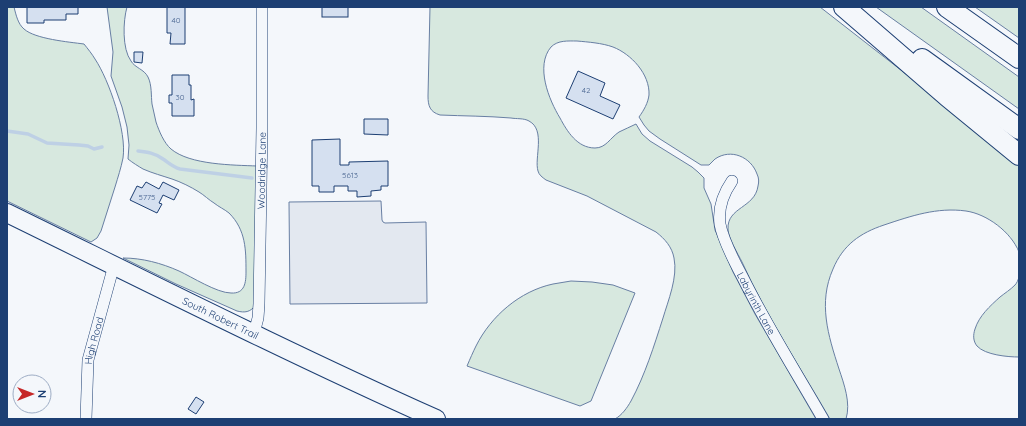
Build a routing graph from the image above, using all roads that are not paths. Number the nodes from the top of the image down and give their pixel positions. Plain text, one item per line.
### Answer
1 (262, 7) edge
2 (844, 7) edge
3 (848, 7) edge
4 (948, 7) edge
5 (1019, 58) edge
6 (1019, 128) edge
7 (1019, 155) edge
8 (732, 181) dead end
9 (7, 213) edge
10 (114, 266) junction
11 (254, 333) junction
12 (86, 419) edge
13 (436, 419) edge
14 (823, 419) edge

1 - 11 street, Woodridge Lane
2 - 7 highway
3 - 6 highway
4 - 5 highway
8 - 14 street, Labyrinth Lane
9 - 10 main road, South Robert Trail
10 - 11 main road, South Robert Trail
10 - 12 street, High Road
11 - 13 main road, South Robert Trail

